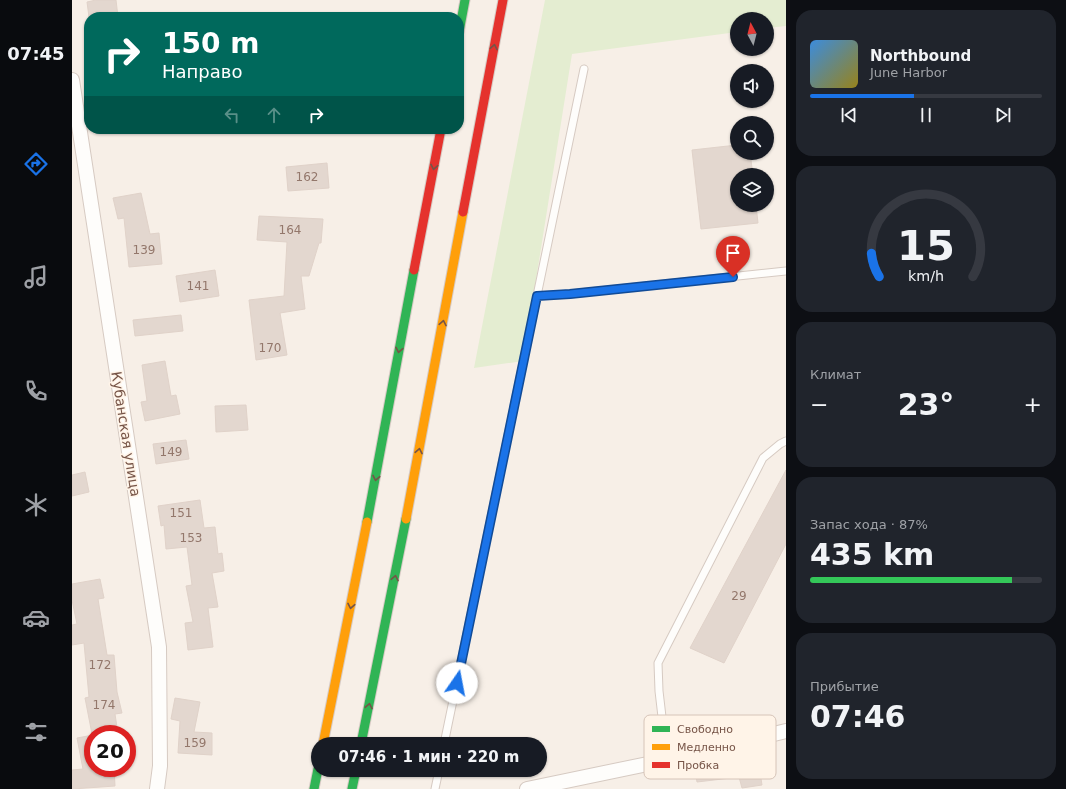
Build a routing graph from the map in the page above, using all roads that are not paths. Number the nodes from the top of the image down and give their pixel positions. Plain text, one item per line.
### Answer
1 (465, 0) edge
2 (503, 0) edge
3 (463, 12) edge
4 (584, 69) dead end
5 (72, 80) edge
6 (440, 134) edge
7 (786, 271) edge
8 (537, 296) junction
9 (786, 441) edge
10 (662, 715) edge
11 (786, 731) edge
12 (776, 733) edge
13 (324, 737) edge
14 (363, 737) edge
15 (445, 737) edge
16 (644, 765) edge
17 (316, 777) edge
18 (355, 777) edge
19 (438, 777) edge
20 (157, 789) edge
21 (314, 789) edge
22 (352, 789) edge
23 (435, 789) edge
24 (526, 789) edge

1 - 3 highway
14 -> 2 highway
4 - 8 lane
5 - 20 street, Кубанская улица
6 -> 13 highway
7 - 8 lane
8 - 15 lane
9 - 10 lane
11 - 12 street
16 - 24 street
17 - 21 highway
18 - 22 highway
19 - 23 lane

